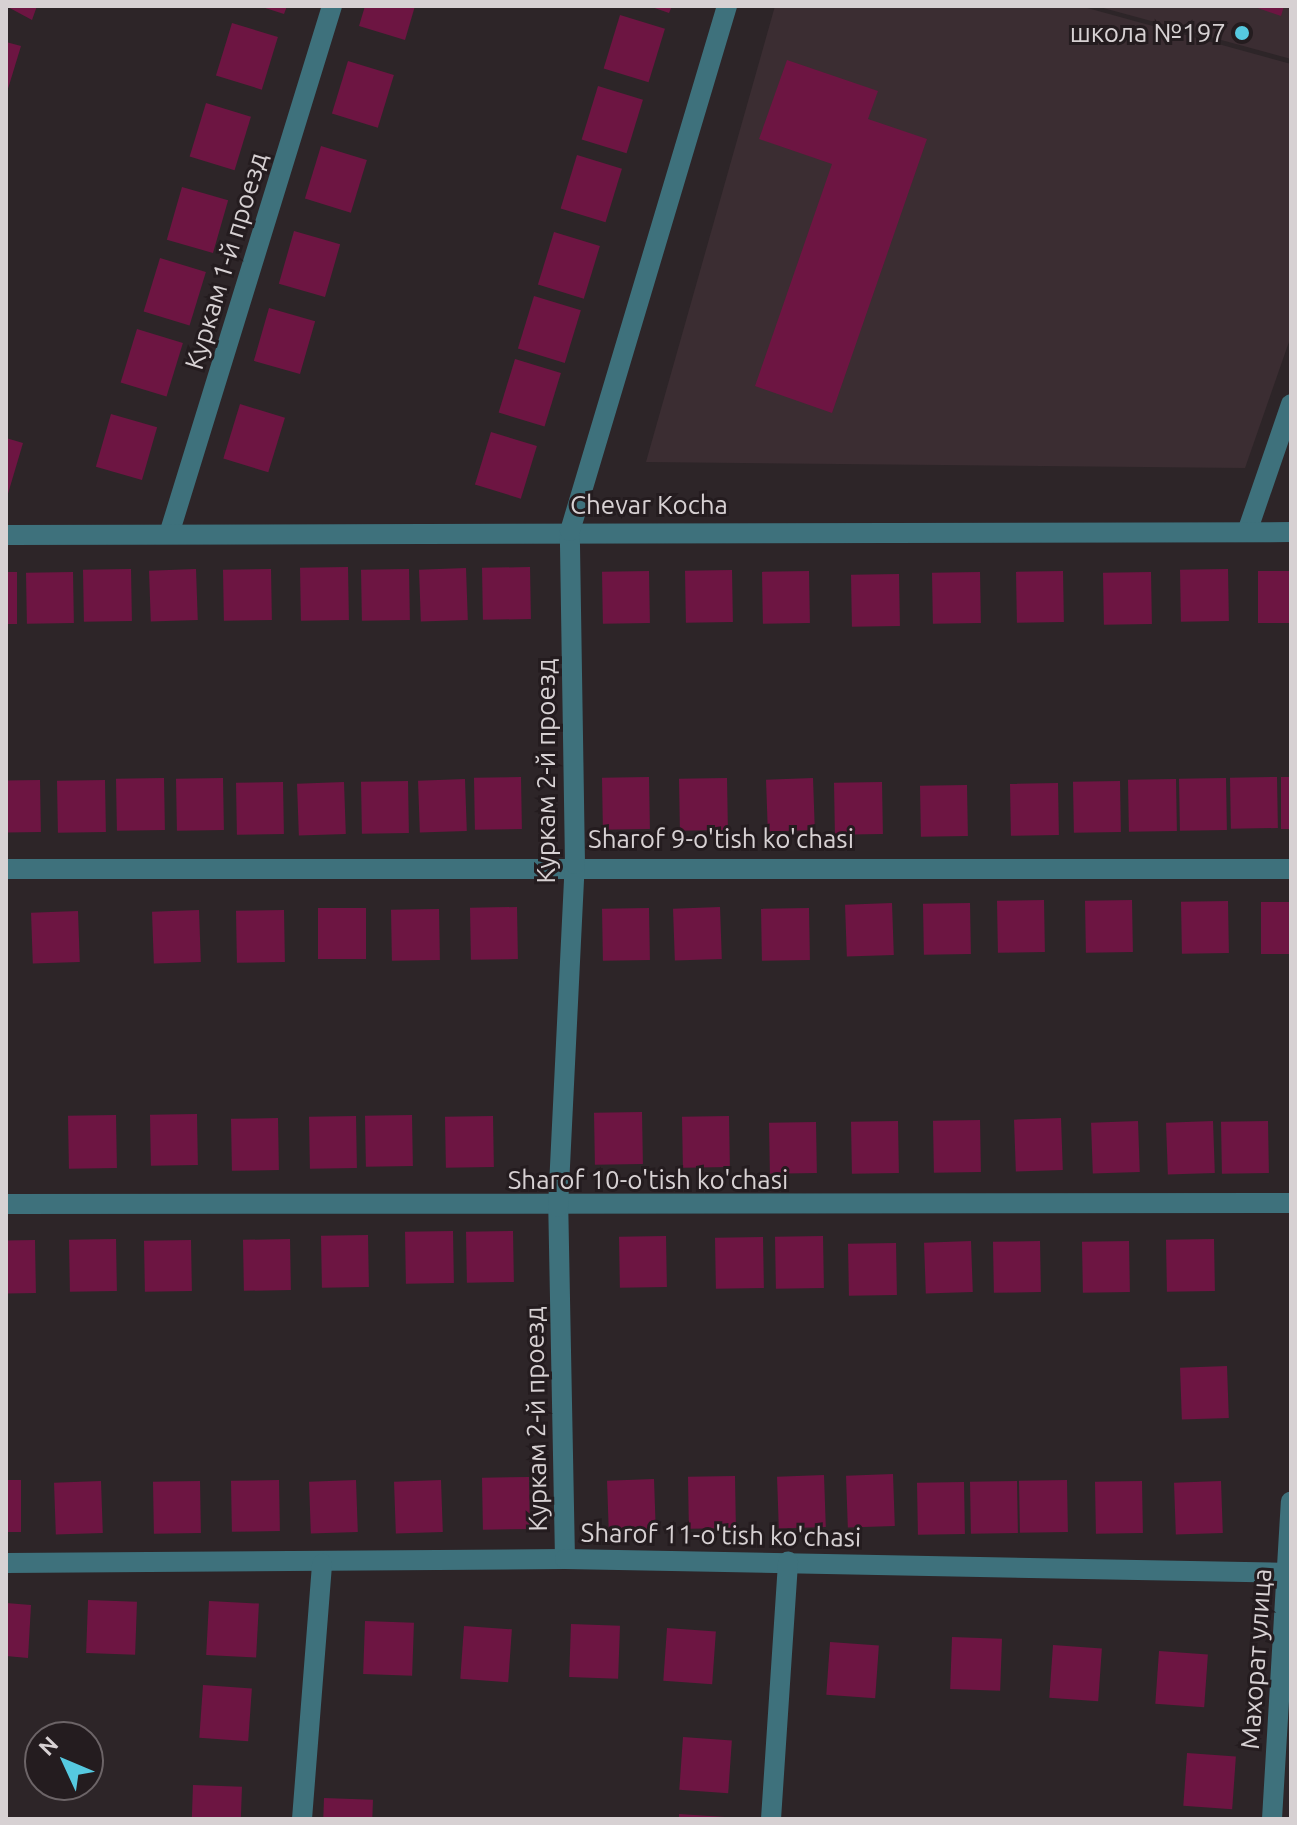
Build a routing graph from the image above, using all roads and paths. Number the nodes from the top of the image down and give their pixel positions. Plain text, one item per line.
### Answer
1 (332, 6) edge
2 (727, 6) edge
3 (1291, 404) edge
4 (170, 531) junction
5 (570, 531) junction
6 (1247, 532) junction
7 (1291, 532) edge
8 (6, 535) edge
9 (575, 864) junction
10 (6, 869) edge
11 (1291, 869) edge
12 (1291, 1203) edge
13 (6, 1204) edge
14 (558, 1207) junction
15 (1291, 1502) edge
16 (565, 1559) junction
17 (788, 1562) junction
18 (6, 1563) edge
19 (322, 1564) junction
20 (1289, 1573) edge
21 (302, 1819) edge
22 (771, 1819) edge
23 (1272, 1819) edge

1 - 4 street, Куркам 1-й проезд
2 - 5 street, Куркам 2-й проезд
3 - 6 street
4 - 5 street, Chevar Kocha
4 - 8 street, Chevar Kocha
5 - 6 street, Chevar Kocha
5 - 9 street, Куркам 2-й проезд
6 - 7 street, Chevar Kocha
9 - 10 street, Sharof 9-o'tish ko'chasi
9 - 11 street, Sharof 9-o'tish ko'chasi
9 - 14 street, Куркам 2-й проезд
12 - 14 street, Sharof 10-o'tish ko'chasi
13 - 14 street, Sharof 10-o'tish ko'chasi
14 - 16 street, Куркам 2-й проезд
15 - 20 street, Махорат улица
16 - 17 street, Sharof 11-o'tish ko'chasi
16 - 19 street, Sharof 11-o'tish ko'chasi
17 - 20 street, Sharof 11-o'tish ko'chasi
17 - 22 street
18 - 19 street, Sharof 11-o'tish ko'chasi
19 - 21 street
20 - 23 street, Махорат улица

